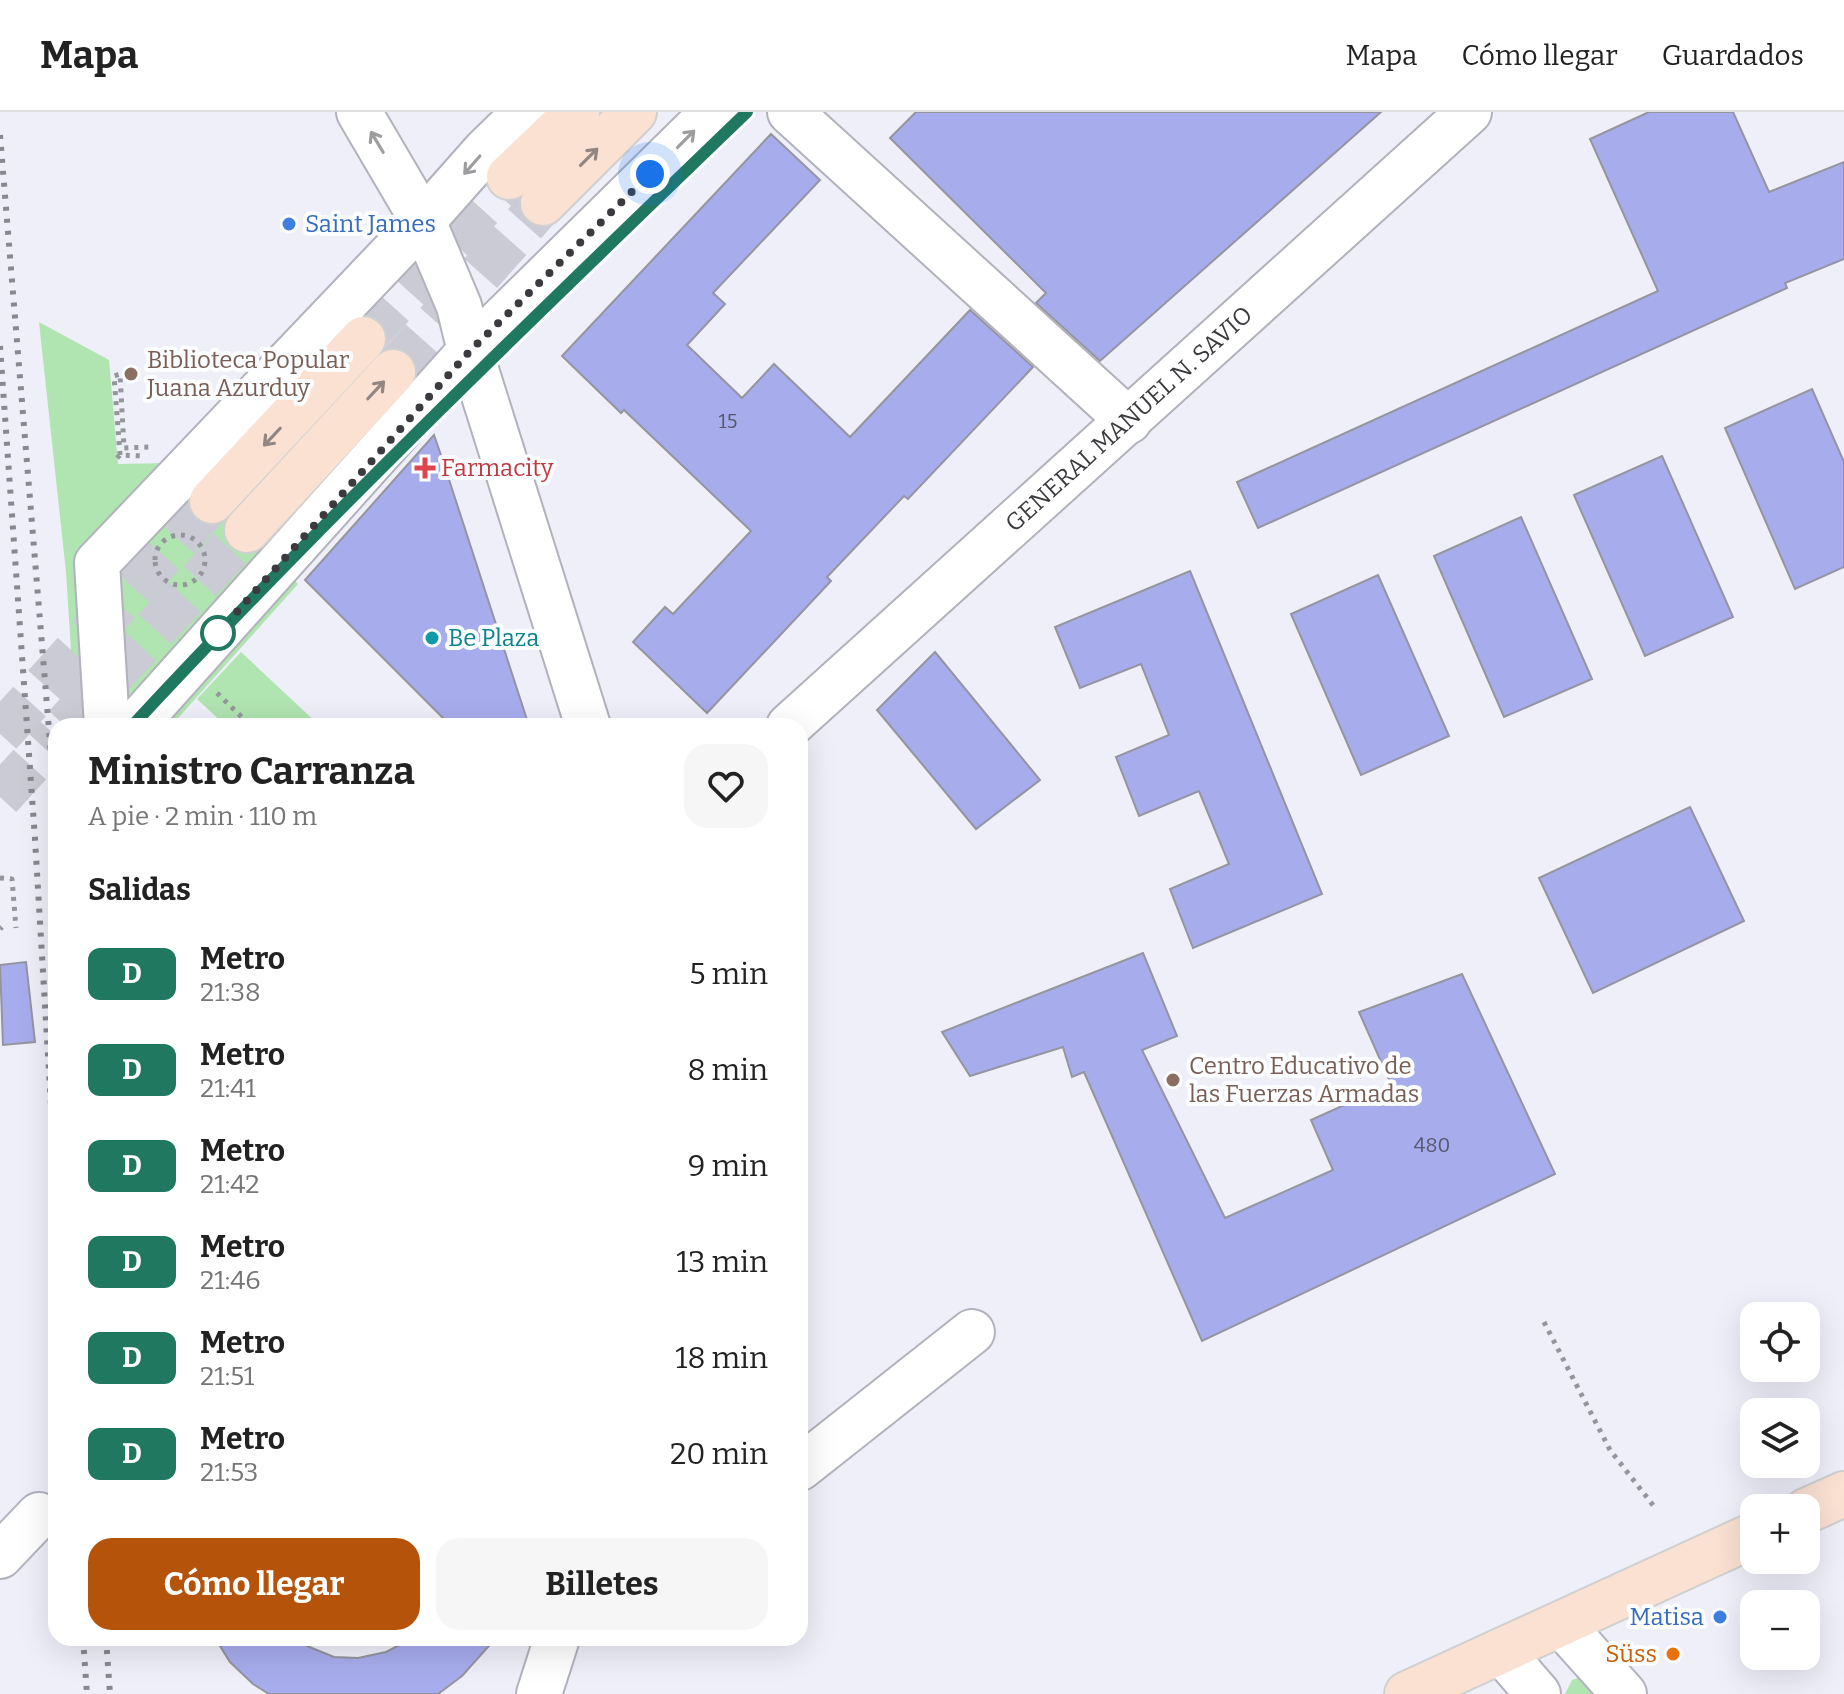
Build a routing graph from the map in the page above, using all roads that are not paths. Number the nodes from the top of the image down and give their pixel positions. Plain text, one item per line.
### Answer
1 (359, 112) edge
2 (525, 112) edge
3 (577, 112) edge
4 (634, 112) edge
5 (713, 112) edge
6 (790, 112) edge
7 (1469, 112) edge
8 (509, 177) tunnel mouth
9 (543, 203) tunnel mouth
10 (423, 221) junction
11 (363, 339) tunnel mouth
12 (470, 351) junction
13 (393, 372) tunnel mouth
14 (1129, 421) junction
15 (212, 501) tunnel mouth
16 (247, 530) tunnel mouth
17 (107, 718) edge
18 (141, 718) edge
19 (585, 718) edge
20 (798, 718) edge
21 (972, 1332) dead end
22 (808, 1462) edge
23 (1844, 1494) edge
24 (1820, 1505) edge
25 (39, 1515) dead end
26 (1740, 1542) edge
27 (0, 1556) edge
28 (1562, 1625) junction
29 (554, 1646) edge
30 (1501, 1651) junction
31 (539, 1694) edge
32 (1407, 1694) edge
33 (1538, 1694) edge
34 (1624, 1694) edge

10 -> 1 street
2 -> 10 street
3 - 8 main road
9 -> 4 main road
12 -> 5 street
6 - 14 street
7 - 14 street, GENERAL MANUEL N. SAVIO
10 - 12 street
10 - 17 street
11 -> 15 main road
12 - 18 street
12 - 19 street
16 -> 13 main road
14 - 20 street, GENERAL MANUEL N. SAVIO
21 - 22 street
23 - 24 main road
25 - 27 street
26 - 28 main road
28 - 30 main road
28 - 34 street
29 - 31 street
30 - 32 main road
30 - 33 street

